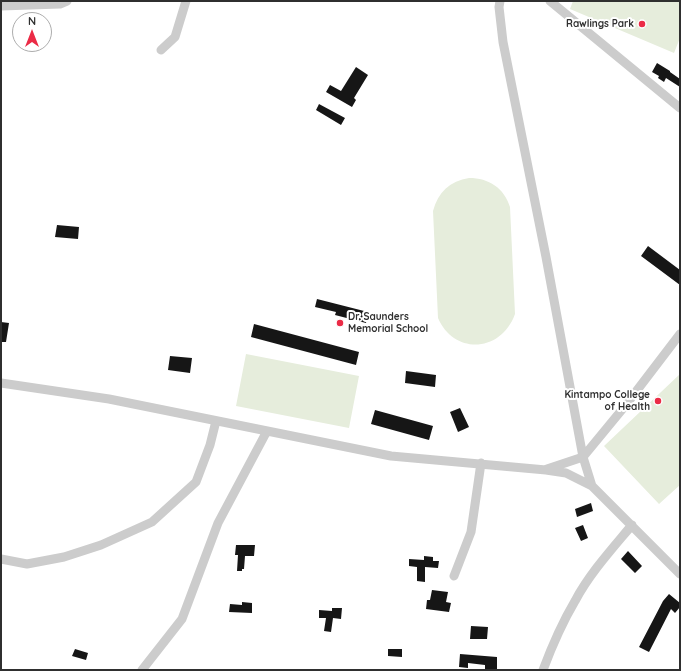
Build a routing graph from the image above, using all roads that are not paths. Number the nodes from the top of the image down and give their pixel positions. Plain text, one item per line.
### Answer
1 (67, 1) edge
2 (186, 1) edge
3 (500, 1) edge
4 (550, 1) edge
5 (1, 6) edge
6 (161, 50) dead end
7 (680, 108) edge
8 (680, 334) edge
9 (1, 383) edge
10 (216, 421) junction
11 (268, 431) junction
12 (583, 457) junction
13 (481, 463) junction
14 (546, 470) junction
15 (592, 486) junction
16 (632, 525) junction
17 (1, 559) edge
18 (680, 574) edge
19 (454, 576) dead end
20 (142, 670) edge
21 (543, 670) edge

1 - 5 street
2 - 6 street
3 - 12 street
4 - 7 street
8 - 12 street
9 - 10 street
10 - 11 street
10 - 17 street
11 - 13 street
11 - 20 street
12 - 14 street
12 - 15 street
13 - 14 street
13 - 19 street
14 - 15 street
15 - 16 street
16 - 18 street
16 - 21 street

